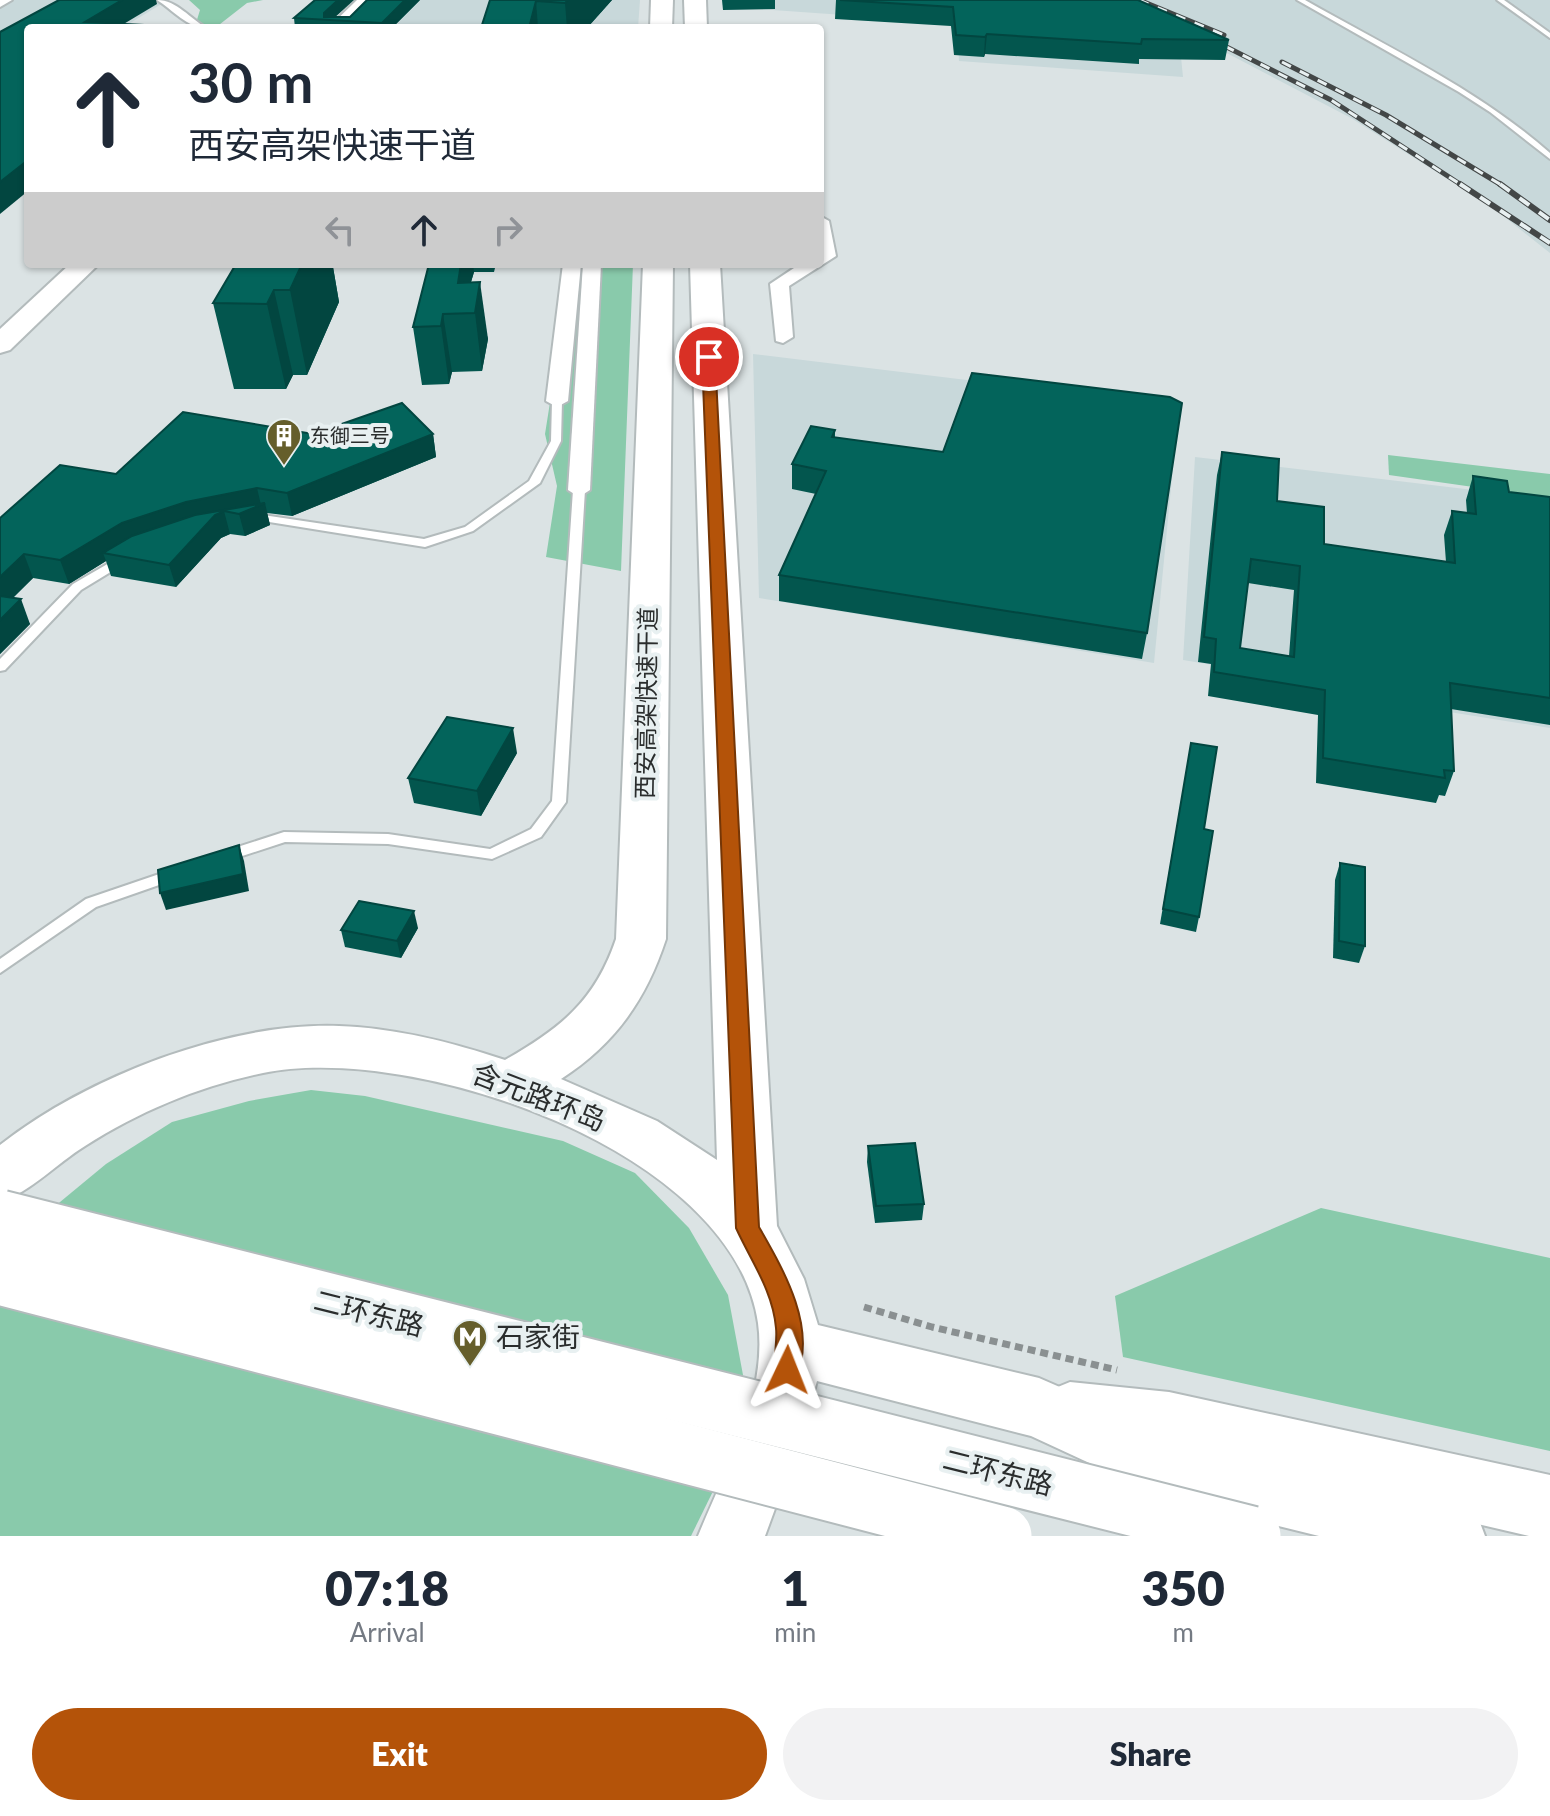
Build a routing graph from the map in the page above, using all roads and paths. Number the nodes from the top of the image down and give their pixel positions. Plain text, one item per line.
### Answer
1 (160, 0) edge
2 (368, 0) edge
3 (662, 0) edge
4 (695, 0) edge
5 (1300, 0) edge
6 (1500, 0) edge
7 (189, 24) edge
8 (342, 24) edge
9 (661, 24) edge
10 (696, 24) edge
11 (1550, 36) edge
12 (1550, 157) edge
13 (45, 268) edge
14 (82, 268) edge
15 (572, 268) edge
16 (592, 268) edge
17 (658, 268) edge
18 (705, 268) edge
19 (807, 268) edge
20 (0, 308) edge
21 (783, 337) dead end
22 (0, 344) edge
23 (557, 401) joint
24 (579, 490) joint
25 (236, 523) edge
26 (134, 553) edge
27 (0, 667) edge
28 (0, 967) edge
29 (510, 1083) junction
30 (77, 1123) junction
31 (0, 1151) edge
32 (0, 1178) edge
33 (0, 1220) edge
34 (748, 1228) junction
35 (0, 1275) edge
36 (790, 1346) junction
37 (1039, 1408) junction
38 (1550, 1508) edge
39 (740, 1528) edge
40 (1002, 1536) edge
41 (1251, 1536) edge
42 (1452, 1536) edge

1 - 7 lane
2 - 8 street
3 - 9 main road
4 - 10 main road
5 - 12 lane
6 - 11 lane
13 - 20 street
14 - 22 street
15 - 23 street
16 - 24 street
17 - 29 main road, 西安高架快速干道
18 - 34 main road
19 - 21 street
23 - 25 lane
24 - 28 lane
26 - 27 lane
29 - 30 main road, 含元路环岛
29 - 34 main road, 含元路环岛
30 - 31 street
30 - 32 main road, 含元路环岛
33 - 41 main road, 二环东路, bridge
34 - 36 main road, 含元路环岛
35 - 40 main road, bridge
36 - 37 main road
36 - 39 main road, 含元路环岛
37 - 38 main road
37 - 42 main road

